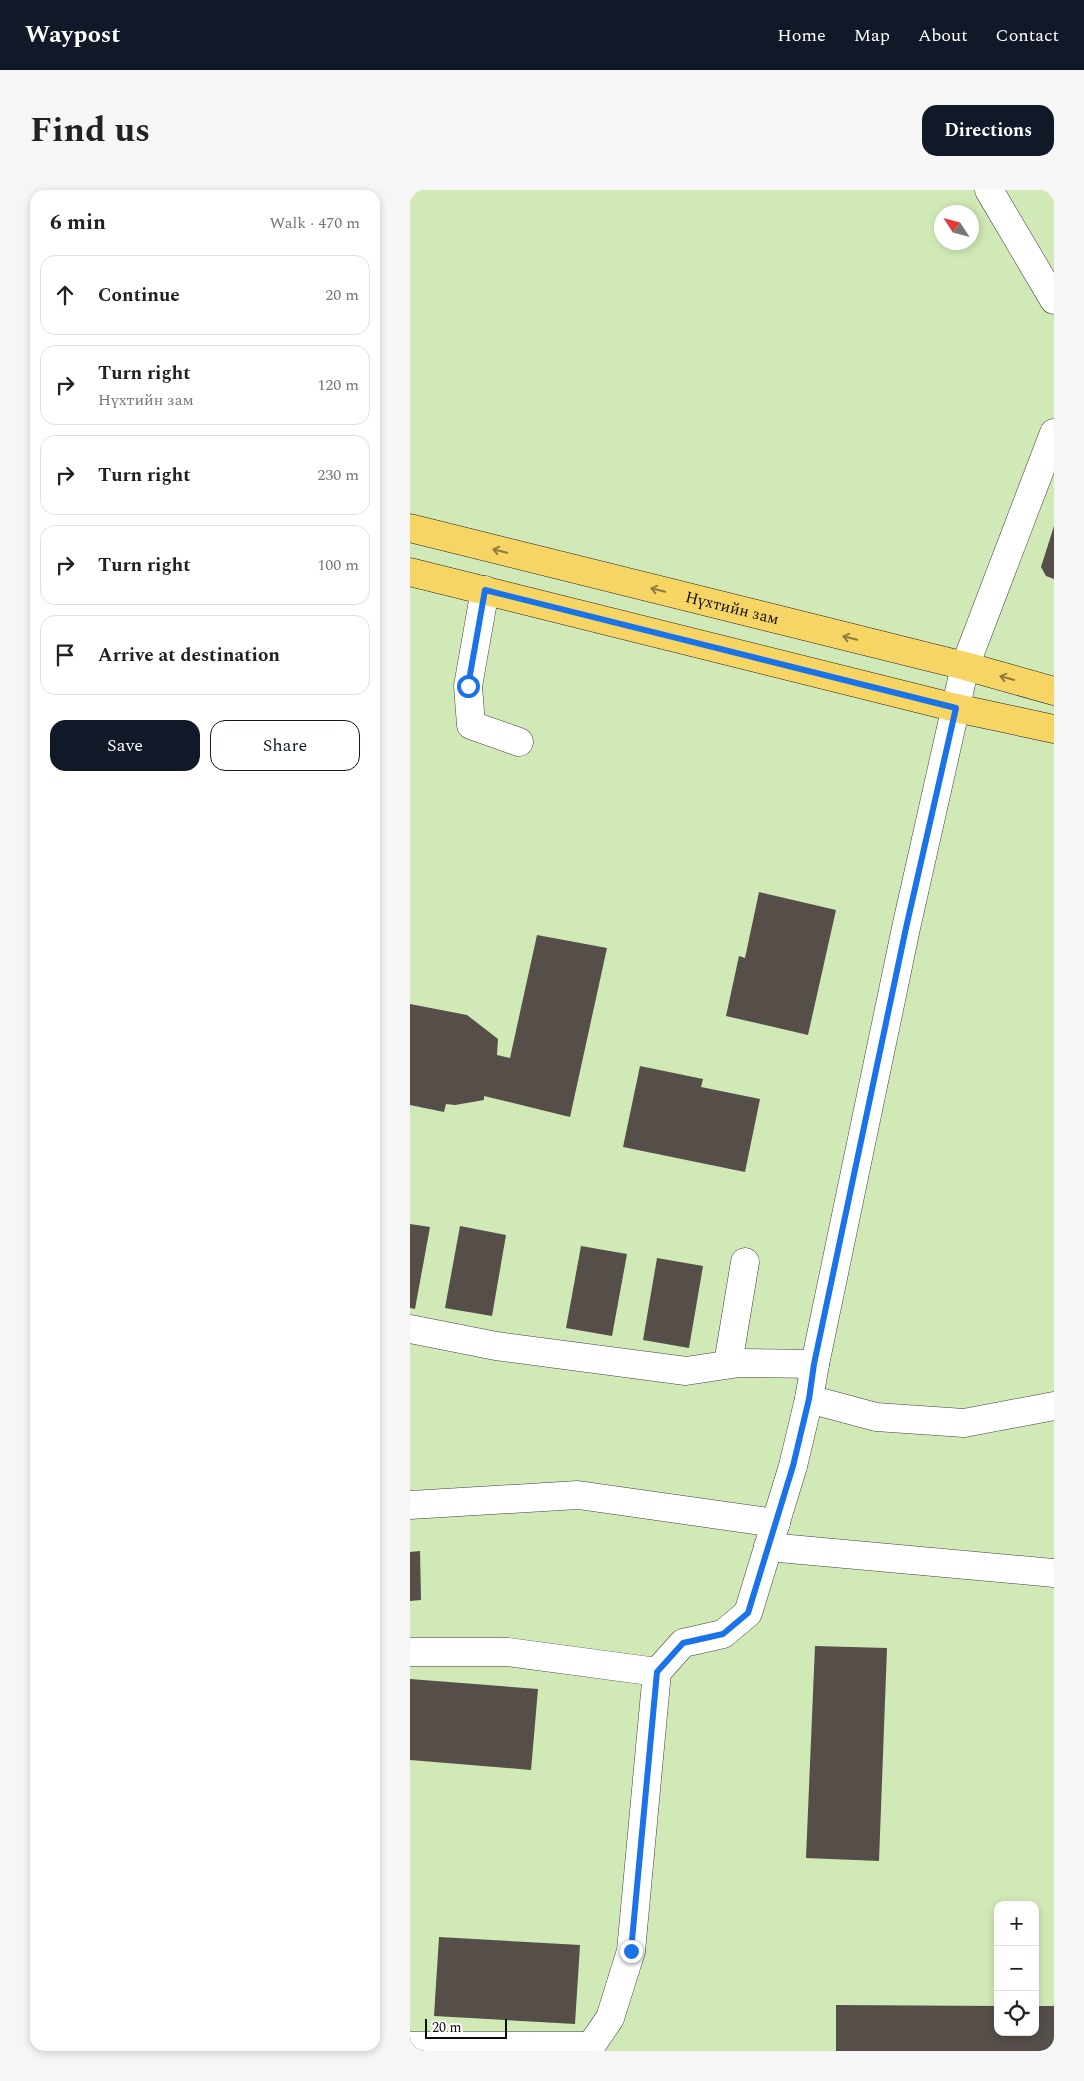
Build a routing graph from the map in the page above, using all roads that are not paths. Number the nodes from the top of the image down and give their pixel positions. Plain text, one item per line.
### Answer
1 (989, 190) edge
2 (1054, 300) edge
3 (1054, 433) edge
4 (410, 528) edge
5 (410, 572) edge
6 (485, 590) junction
7 (966, 666) junction
8 (1054, 691) edge
9 (956, 708) junction
10 (1054, 729) edge
11 (519, 742) dead end
12 (746, 1262) dead end
13 (410, 1329) edge
14 (728, 1364) junction
15 (814, 1364) junction
16 (809, 1399) junction
17 (1054, 1406) edge
18 (410, 1505) edge
19 (772, 1535) junction
20 (1054, 1573) edge
21 (410, 1652) edge
22 (657, 1672) junction
23 (410, 2046) edge

1 - 2 street
3 - 7 street
7 -> 4 main road, Нүхтийн зам
5 - 6 main road
6 - 9 main road
6 - 11 street
8 -> 7 main road, Нүхтийн зам
7 - 9 street
9 - 10 main road
9 - 15 street
12 - 14 street
13 - 14 street
14 - 15 street
15 - 16 street
16 - 17 street
16 - 19 street
18 - 19 street
19 - 20 street
19 - 22 street
21 - 22 street
22 - 23 street

